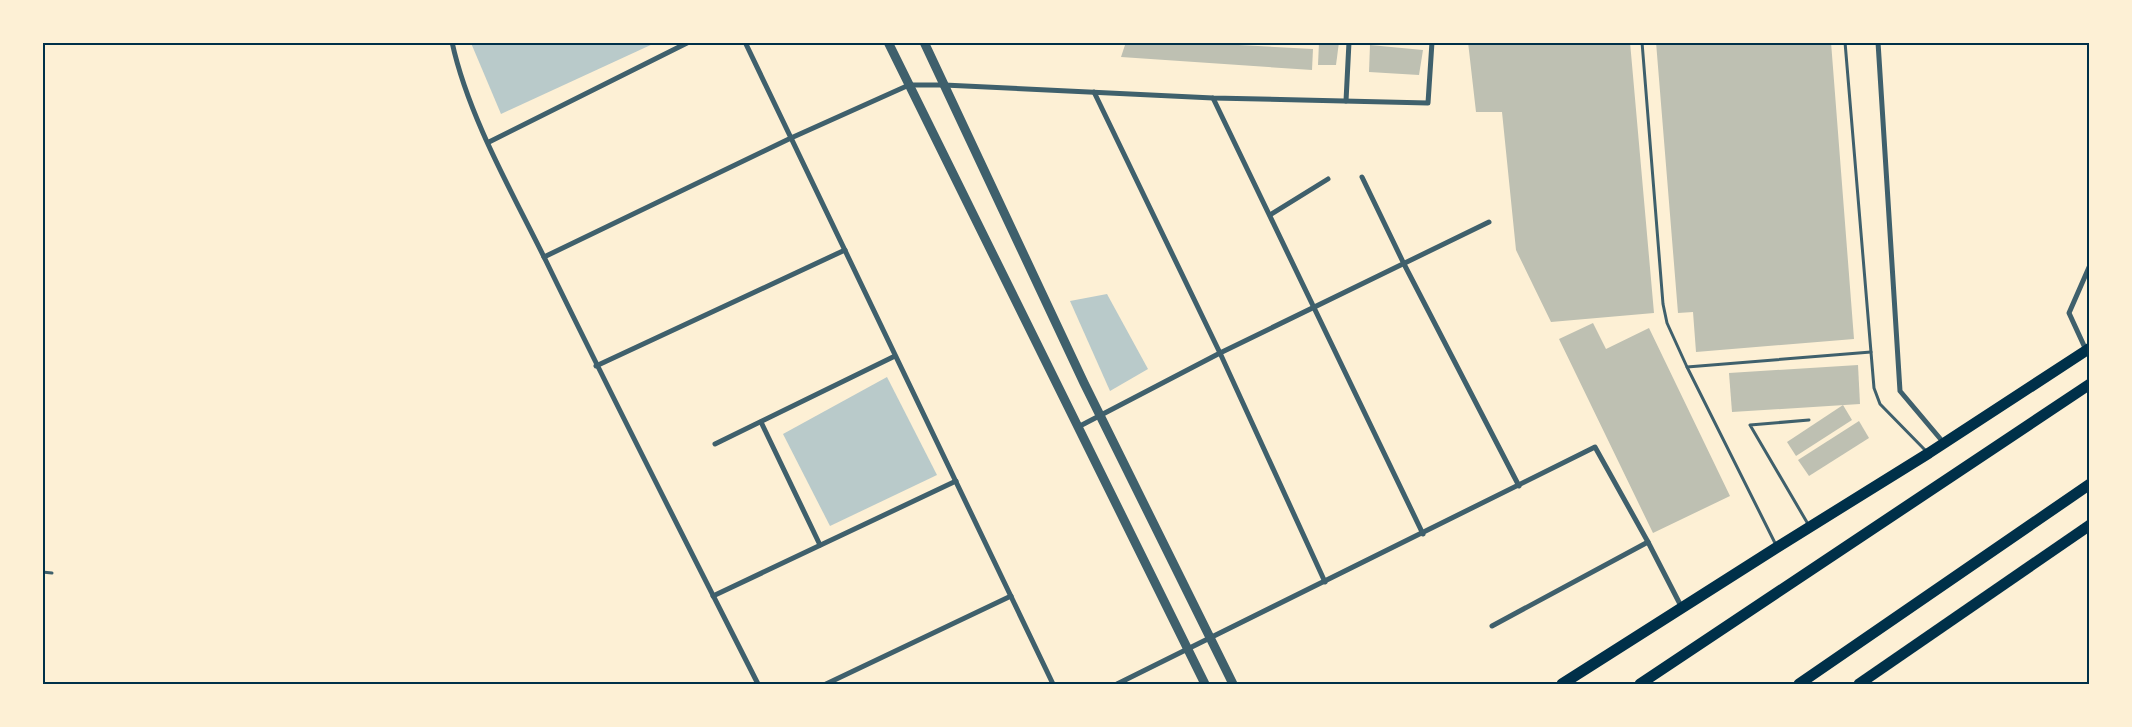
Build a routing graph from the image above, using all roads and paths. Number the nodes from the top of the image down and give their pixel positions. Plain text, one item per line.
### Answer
1 (452, 42) edge
2 (689, 42) edge
3 (745, 42) edge
4 (888, 42) edge
5 (924, 42) edge
6 (1349, 42) edge
7 (1432, 42) edge
8 (1642, 42) edge
9 (1845, 42) edge
10 (1878, 42) edge
11 (909, 85) junction
12 (944, 85) junction
13 (1094, 92) junction
14 (1212, 98) junction
15 (1346, 101) junction
16 (790, 138) junction
17 (489, 142) junction
18 (1362, 177) dead end
19 (1328, 179) dead end
20 (1270, 215) junction
21 (1489, 222) dead end
22 (845, 250) junction
23 (544, 258) junction
24 (1404, 264) junction
25 (2090, 265) edge
26 (1314, 306) junction
27 (2088, 349) edge
28 (1871, 352) junction
29 (1220, 353) junction
30 (896, 356) junction
31 (596, 366) junction
32 (1687, 367) junction
33 (2090, 384) edge
34 (1100, 416) junction
35 (1809, 420) dead end
36 (761, 422) junction
37 (1077, 427) junction
38 (1943, 442) junction
39 (715, 444) dead end
40 (1928, 453) junction
41 (956, 481) junction
42 (2090, 484) edge
43 (1519, 486) junction
44 (2090, 525) edge
45 (1810, 527) junction
46 (1422, 534) junction
47 (1648, 542) junction
48 (820, 545) junction
49 (1777, 547) junction
50 (42, 572) edge
51 (52, 572) dead end
52 (1325, 582) junction
53 (713, 596) junction
54 (1010, 596) junction
55 (1682, 608) junction
56 (1492, 626) dead end
57 (1210, 639) junction
58 (1187, 650) junction
59 (758, 684) edge
60 (826, 684) edge
61 (1053, 684) edge
62 (1117, 684) edge
63 (1205, 684) edge
64 (1233, 684) edge
65 (1562, 684) edge
66 (1640, 684) edge
67 (1799, 684) edge
68 (1859, 684) edge

1 - 17 street
2 - 17 street
3 - 16 street
4 - 11 street
5 - 12 street
6 - 15 street
7 - 15 street
8 - 32 lane
9 - 28 lane
10 - 38 street
11 - 12 street
11 - 16 street
11 - 37 street
12 - 13 street
12 - 34 street
13 - 14 street
13 - 29 street
14 - 15 street
14 - 20 street
16 - 22 street
16 - 23 street
17 - 23 street
18 - 24 street
19 - 20 street
20 - 26 street
21 - 24 street
22 - 30 street
22 - 31 street
23 - 31 street
24 - 26 street
24 - 43 street
25 - 27 street
26 - 29 street
26 - 46 street
27 - 38 main road
28 - 32 lane
28 - 40 lane
29 - 34 street
29 - 52 street
30 - 36 street
30 - 41 street
31 - 53 street
32 - 49 lane
33 - 66 main road
34 - 37 street
34 - 57 street
35 - 45 lane
36 - 39 street
36 - 48 street
37 - 58 street
38 - 40 main road
40 - 45 main road
41 - 48 street
41 - 54 street
42 - 67 main road
43 - 46 street
43 - 47 street
44 - 68 main road
45 - 49 main road
46 - 52 street
47 - 55 street
47 - 56 street
48 - 53 street
49 - 55 main road
50 - 51 lane
52 - 57 street
53 - 59 street
54 - 60 street
54 - 61 street
55 - 65 main road
57 - 58 street
57 - 64 street
58 - 62 street
58 - 63 street

